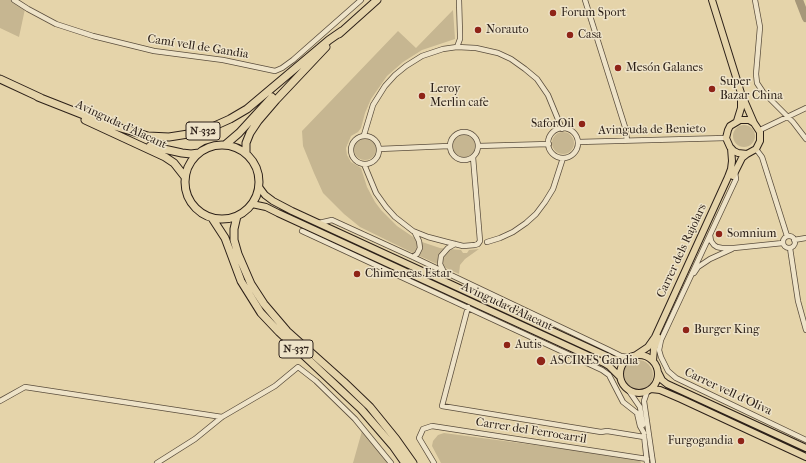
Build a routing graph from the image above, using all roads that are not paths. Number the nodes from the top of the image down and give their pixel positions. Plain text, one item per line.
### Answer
1 (14, 0) edge
2 (361, 0) edge
3 (377, 0) edge
4 (459, 0) edge
5 (585, 0) edge
6 (712, 0) edge
7 (755, 0) edge
8 (342, 31) junction
9 (332, 41) junction
10 (457, 47) junction
11 (0, 79) edge
12 (741, 93) junction
13 (38, 97) junction
14 (806, 108) edge
15 (65, 111) junction
16 (788, 118) junction
17 (737, 121) junction
18 (754, 122) junction
19 (562, 129) junction
20 (760, 130) junction
21 (364, 135) junction
22 (726, 138) junction
23 (806, 139) edge
24 (627, 140) junction
25 (578, 142) junction
26 (549, 144) junction
27 (224, 145) junction
28 (449, 146) junction
29 (478, 146) junction
30 (731, 148) junction
31 (379, 149) junction
32 (756, 149) junction
33 (199, 153) junction
34 (246, 153) junction
35 (747, 154) junction
36 (473, 157) junction
37 (563, 158) junction
38 (364, 164) junction
39 (735, 170) junction
40 (184, 176) junction
41 (259, 187) junction
42 (252, 204) junction
43 (237, 216) junction
44 (212, 218) junction
45 (319, 223) junction
46 (302, 231) dead end
47 (414, 231) junction
48 (710, 233) junction
49 (787, 236) junction
50 (806, 238) edge
51 (794, 240) junction
52 (487, 242) dead end
53 (783, 243) junction
54 (455, 244) junction
55 (734, 248) junction
56 (790, 248) junction
57 (413, 257) junction
58 (444, 272) junction
59 (688, 281) junction
60 (468, 307) junction
61 (806, 330) edge
62 (636, 355) junction
63 (627, 359) junction
64 (653, 361) junction
65 (658, 372) junction
66 (619, 376) junction
67 (694, 386) junction
68 (649, 390) junction
69 (629, 391) junction
70 (681, 391) junction
71 (0, 401) edge
72 (222, 417) junction
73 (644, 435) junction
74 (806, 440) edge
75 (806, 448) edge
76 (806, 456) edge
77 (647, 461) edge
78 (157, 463) edge
79 (391, 463) edge
80 (405, 463) edge
81 (413, 463) edge
82 (434, 463) edge
83 (653, 463) edge

1 - 2 street, Camí vell de Gandia
3 - 8 highway, N-332
4 - 10 street
5 - 24 street
6 - 12 main road
7 - 16 street
8 - 9 highway, N-332
8 - 13 highway, N-332
9 - 27 highway, N-332
9 - 34 highway, N-332
10 - 19 street
10 - 21 street
11 - 13 highway, Avinguda d'Alacant / N-332
12 - 17 main road
12 - 18 main road
13 - 15 highway, Avinguda d'Alacant / N-332
14 - 16 street
15 - 33 highway, Avinguda d'Alacant / N-332
15 - 40 highway, Avinguda d'Alacant / N-332
16 - 20 street
16 - 23 street
17 - 18 main road
17 - 22 main road
18 - 20 main road
19 - 25 street
19 - 26 street
20 - 32 main road
21 - 31 street
21 - 38 street
22 - 24 street, Avinguda de Benieto
22 - 30 main road
24 - 25 street, Avinguda de Benieto
25 - 37 street
26 - 29 street
26 - 37 street
27 - 33 highway
27 - 34 highway
28 - 29 street
28 - 31 street
28 - 36 street
29 - 36 street
30 - 35 main road
30 - 62 main road, Carrer dels Rajolars
31 - 38 street
32 - 35 main road
32 - 49 street
33 - 40 highway
34 - 41 highway
35 - 39 main road, Carrer dels Rajolars
36 - 54 street
37 - 52 street
38 - 47 street
39 - 48 street, Carrer vell d'Oliva
39 - 64 main road, Carrer dels Rajolars
40 - 44 highway
41 - 42 highway
41 - 45 main road, Avinguda d'Alacant
42 - 43 highway
42 - 66 main road, Avinguda d'Alacant
43 - 44 highway
43 - 81 highway, N-337
44 - 80 highway, N-337
45 - 57 street, Avinguda d'Alacant
45 - 63 main road, Avinguda d'Alacant
46 - 60 street, Avinguda d'Alacant
47 - 54 street
47 - 57 street
48 - 55 street
48 - 59 street, Carrer vell d'Oliva
49 - 51 street
49 - 53 street
50 - 51 street
51 - 56 street
53 - 55 street
53 - 56 street
54 - 58 street
55 - 59 street
56 - 61 street
57 - 58 street, Avinguda d'Alacant
58 - 63 street, Avinguda d'Alacant
59 - 67 street, Carrer vell d'Oliva
60 - 73 street, Avinguda d'Alacant
60 - 73 street, Carrer del Ferrocarril
62 - 63 main road
62 - 64 main road
63 - 66 main road
64 - 65 main road
65 - 68 main road
65 - 70 main road
66 - 69 main road
67 - 70 street
67 - 74 street, Carrer vell d'Oliva
68 - 69 main road
68 - 76 main road
68 - 83 street
69 - 73 street
70 - 75 main road
71 - 72 street
72 - 78 street
72 - 79 street
73 - 77 street
77 - 82 street, Carrer del Ferrocarril

